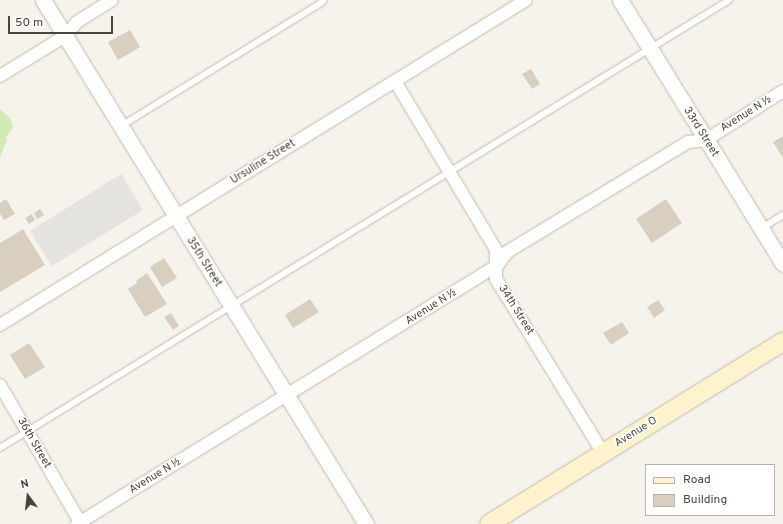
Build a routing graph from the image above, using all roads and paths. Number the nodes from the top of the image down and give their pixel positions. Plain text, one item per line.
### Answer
1 (43, 0) edge
2 (112, 0) edge
3 (324, 0) edge
4 (526, 0) edge
5 (620, 0) edge
6 (729, 0) edge
7 (65, 36) junction
8 (650, 49) junction
9 (0, 76) edge
10 (395, 81) junction
11 (783, 91) edge
12 (121, 126) junction
13 (706, 140) junction
14 (450, 173) junction
15 (783, 215) edge
16 (176, 216) junction
17 (761, 229) junction
18 (783, 264) edge
19 (497, 266) junction
20 (232, 306) junction
21 (0, 324) edge
22 (783, 342) edge
23 (0, 385) edge
24 (287, 396) junction
25 (27, 432) junction
26 (0, 448) edge
27 (603, 453) junction
28 (78, 523) edge
29 (366, 524) edge
30 (489, 524) edge

1 - 7 street, 35th Street
2 - 7 street
3 - 12 lane
4 - 10 street, Ursuline Street
5 - 8 street, 33rd Street
6 - 8 lane
7 - 9 street
7 - 12 street, 35th Street
8 - 13 street, 33rd Street
8 - 14 lane
10 - 14 street, 34th Street
10 - 16 street, Ursuline Street
11 - 13 street, Avenue N ½
12 - 16 street, 35th Street
13 - 17 street, 33rd Street
13 - 19 street, Avenue N ½
14 - 19 street, 34th Street
14 - 20 lane
15 - 17 lane
16 - 20 street, 35th Street
16 - 21 street, Ursuline Street
17 - 18 street, 33rd Street
19 - 24 street, Avenue N ½
19 - 27 street, 34th Street
20 - 24 street, 35th Street
20 - 25 lane
22 - 27 main road, Avenue O
23 - 25 street, 36th Street
24 - 28 street, Avenue N ½
24 - 29 street, 35th Street
25 - 26 lane
25 - 28 street, 36th Street
27 - 30 main road, Avenue O

